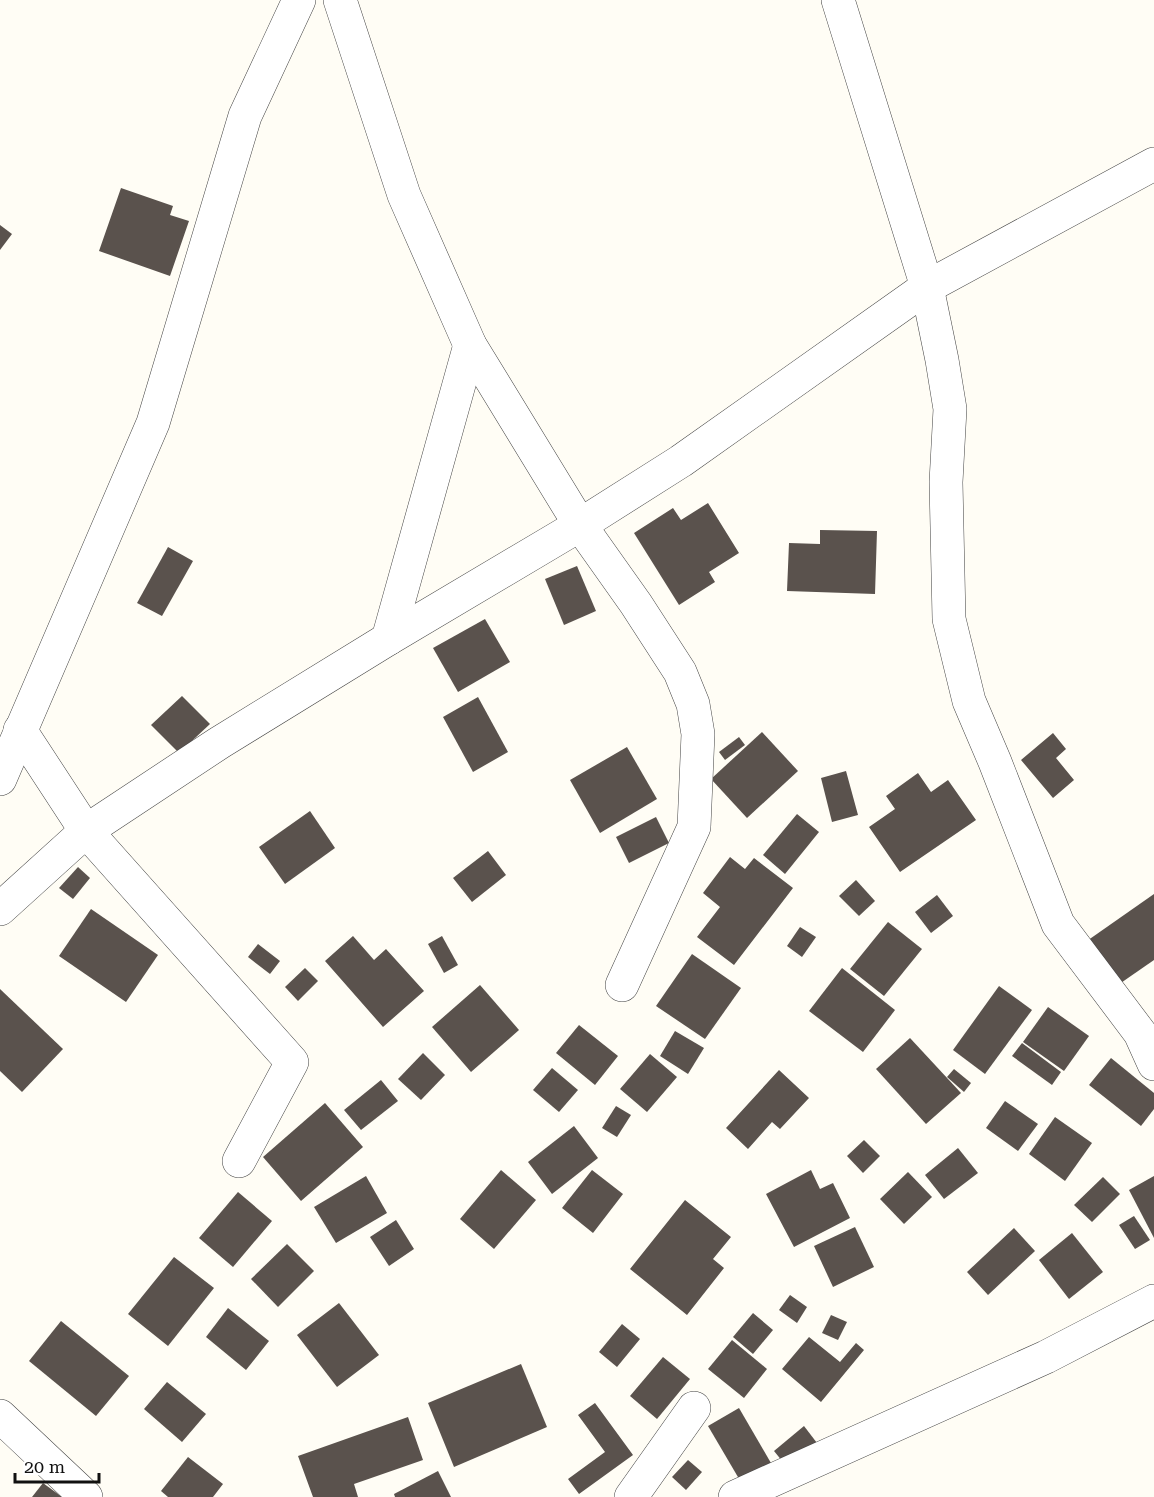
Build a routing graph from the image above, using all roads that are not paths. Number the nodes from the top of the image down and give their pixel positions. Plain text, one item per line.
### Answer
1 (299, 0) edge
2 (340, 0) edge
3 (838, 0) edge
4 (1154, 164) edge
5 (927, 287) junction
6 (470, 345) junction
7 (580, 525) junction
8 (388, 639) junction
9 (20, 730) junction
10 (0, 779) edge
11 (86, 831) junction
12 (0, 909) edge
13 (622, 985) dead end
14 (1154, 1064) edge
15 (239, 1161) dead end
16 (1154, 1301) edge
17 (694, 1408) dead end
18 (0, 1416) edge
19 (86, 1497) edge
20 (631, 1497) edge
21 (735, 1497) edge

1 - 9 street
2 - 6 street
3 - 5 street
4 - 5 street
5 - 7 street
5 - 14 street
6 - 7 street
6 - 8 street
7 - 8 street
7 - 13 street
8 - 11 street
9 - 10 street
9 - 11 street
11 - 12 street
11 - 15 street
16 - 21 street
17 - 20 street
18 - 19 street

